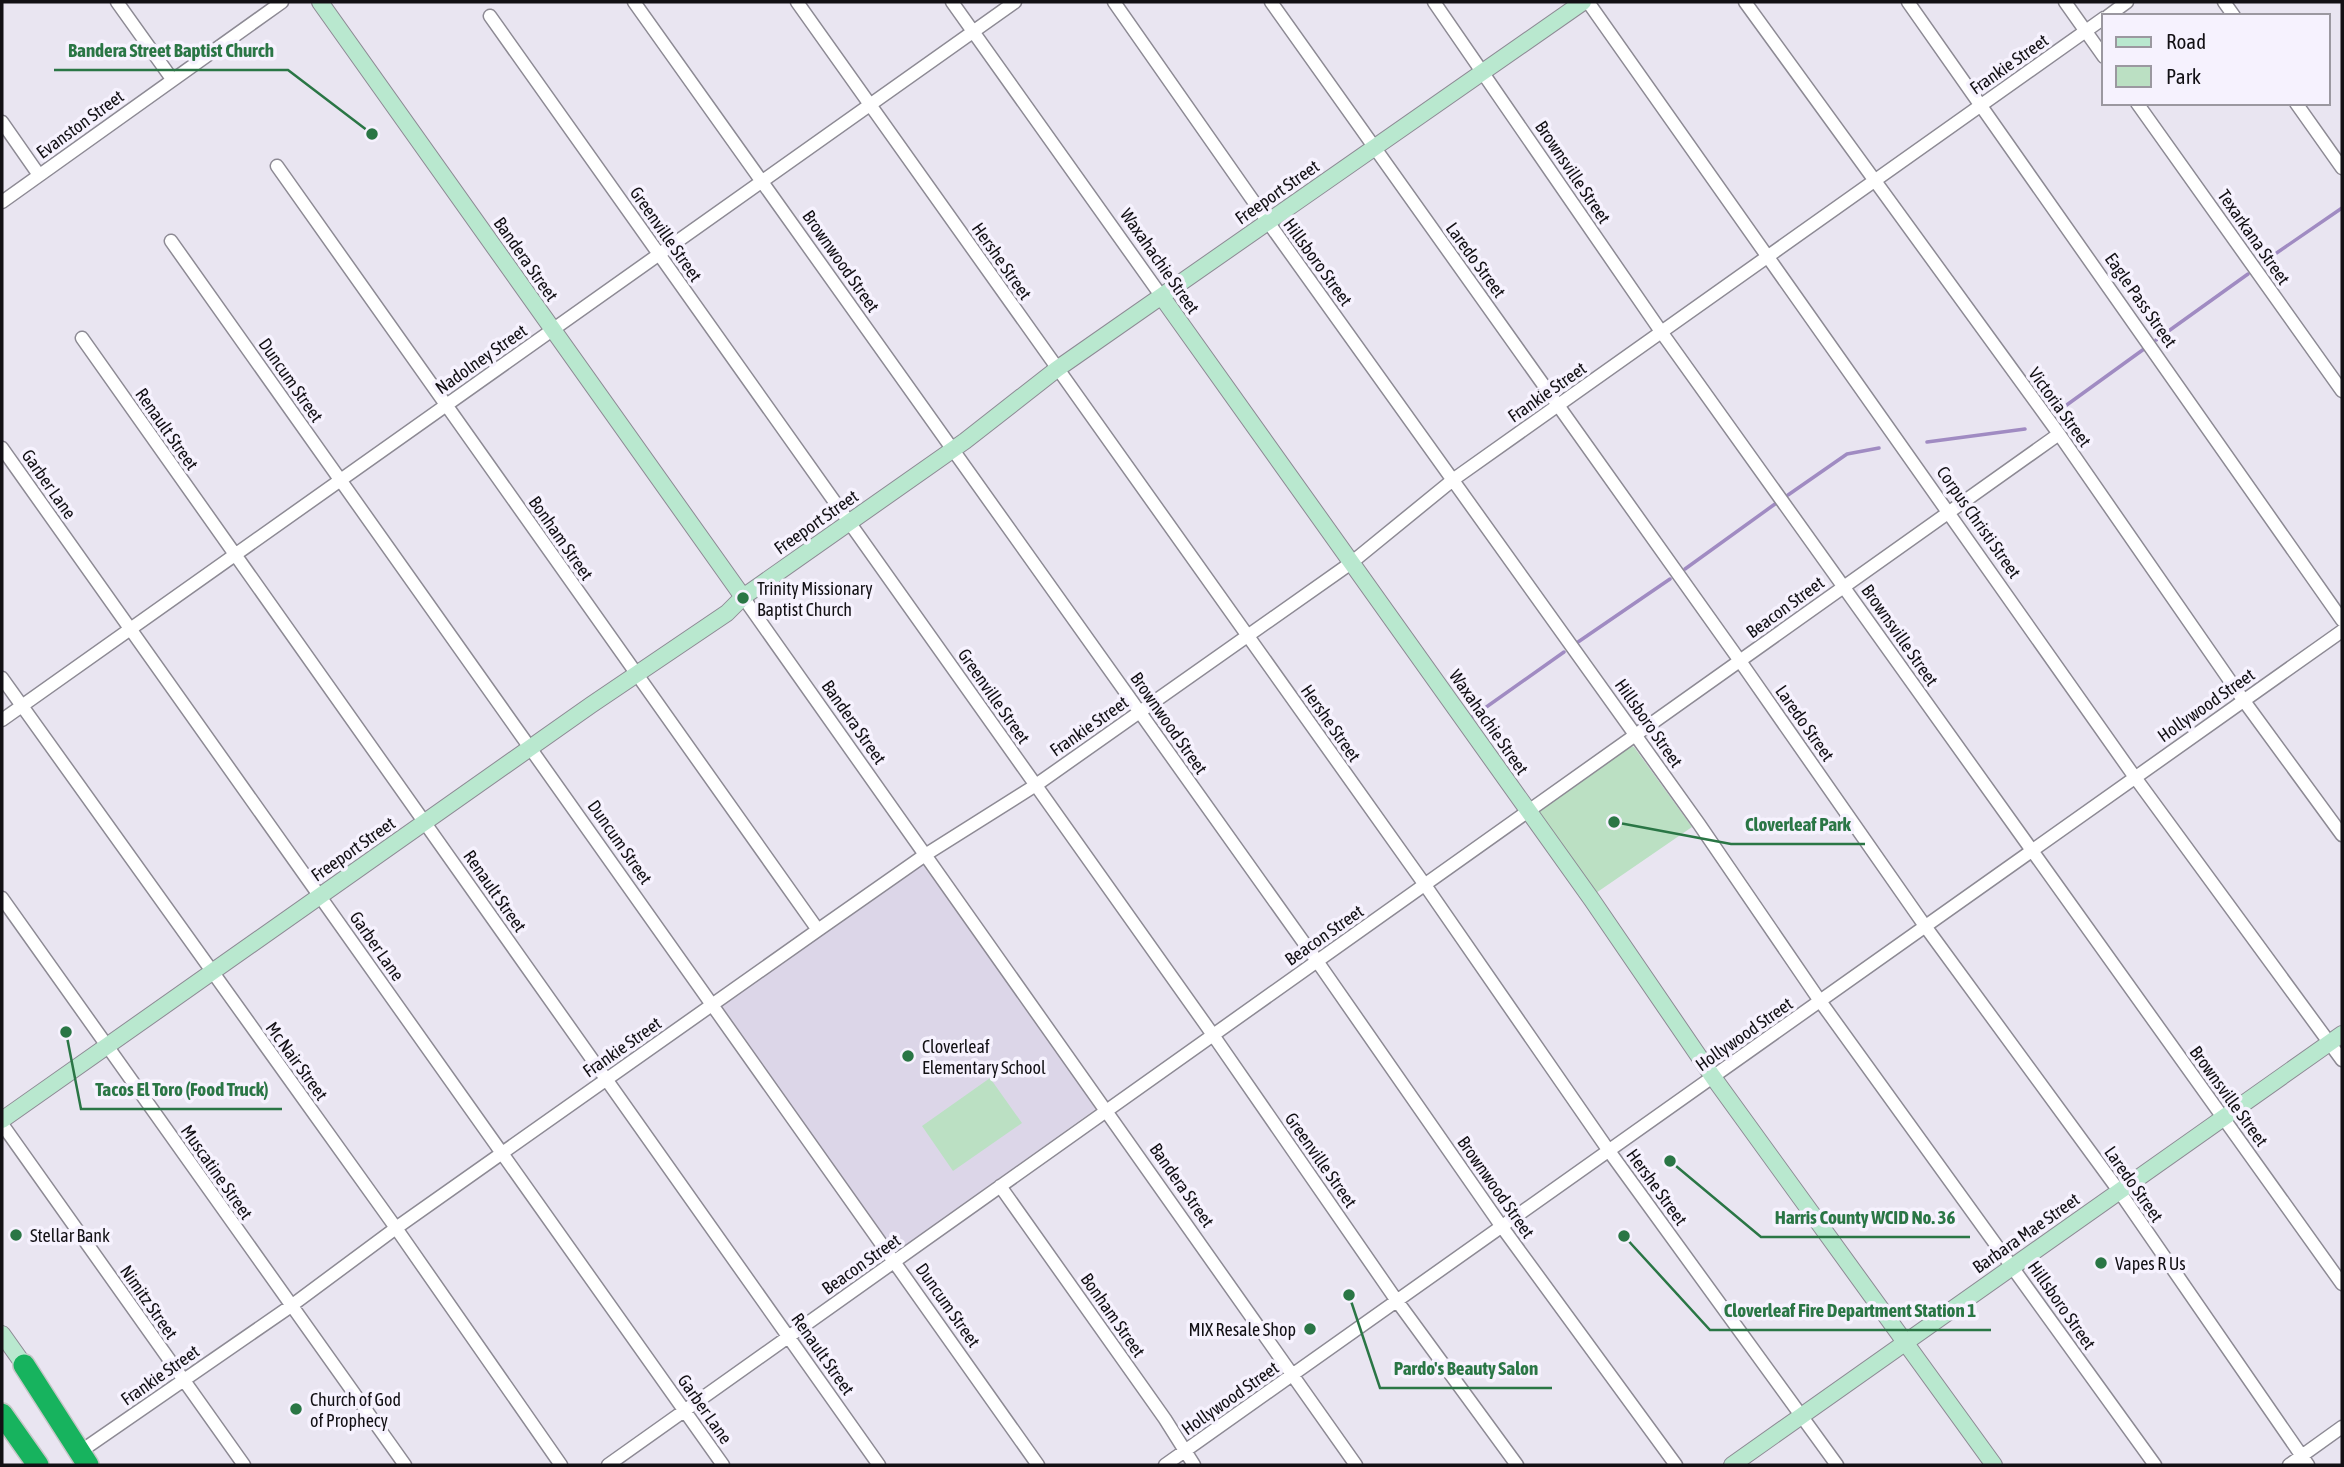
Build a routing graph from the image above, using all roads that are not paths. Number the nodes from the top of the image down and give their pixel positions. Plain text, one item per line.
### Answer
1 (117, 2) edge
2 (282, 2) edge
3 (320, 2) edge
4 (635, 2) edge
5 (797, 2) edge
6 (952, 2) edge
7 (1015, 2) edge
8 (1114, 2) edge
9 (1271, 2) edge
10 (1434, 2) edge
11 (1583, 2) edge
12 (1588, 2) edge
13 (1745, 2) edge
14 (1908, 2) edge
15 (2065, 2) edge
16 (2127, 2) edge
17 (2110, 14) edge
18 (490, 16) dead end
19 (2102, 20) edge
20 (2086, 31) junction
21 (973, 32) junction
22 (2102, 54) edge
23 (1485, 72) junction
24 (172, 79) junction
25 (870, 104) junction
26 (1982, 105) junction
27 (2138, 105) edge
28 (2297, 105) edge
29 (2, 122) edge
30 (1375, 148) junction
31 (277, 166) dead end
32 (2342, 168) edge
33 (39, 175) junction
34 (762, 181) junction
35 (1874, 182) junction
36 (2, 202) edge
37 (1268, 222) junction
38 (171, 241) dead end
39 (659, 254) junction
40 (1768, 256) junction
41 (1162, 297) junction
42 (552, 330) junction
43 (1662, 333) junction
44 (82, 338) dead end
45 (1057, 369) junction
46 (2342, 391) edge
47 (446, 405) junction
48 (1558, 405) junction
49 (2059, 434) junction
50 (2, 448) edge
51 (953, 449) junction
52 (1454, 479) junction
53 (341, 480) junction
54 (1949, 510) junction
55 (849, 522) junction
56 (235, 555) junction
57 (1352, 563) junction
58 (1844, 586) junction
59 (743, 597) junction
60 (2342, 620) edge
61 (130, 629) junction
62 (2342, 631) edge
63 (1248, 636) junction
64 (1740, 661) junction
65 (635, 674) junction
66 (2, 678) edge
67 (2244, 701) junction
68 (22, 706) junction
69 (1140, 712) junction
70 (2, 720) edge
71 (1636, 735) junction
72 (531, 747) junction
73 (2134, 776) junction
74 (1036, 785) junction
75 (1528, 811) junction
76 (425, 822) junction
77 (2342, 835) edge
78 (2030, 852) junction
79 (925, 855) junction
80 (1424, 885) junction
81 (320, 896) junction
82 (2, 898) edge
83 (1925, 926) junction
84 (818, 930) junction
85 (1317, 961) junction
86 (211, 973) junction
87 (1820, 1001) junction
88 (712, 1005) junction
89 (1213, 1035) junction
90 (2336, 1038) edge
91 (107, 1046) junction
92 (2342, 1060) edge
93 (1713, 1077) junction
94 (606, 1079) junction
95 (1107, 1111) junction
96 (2223, 1117) junction
97 (2, 1122) edge
98 (1609, 1151) junction
99 (502, 1154) junction
100 (1000, 1186) junction
101 (2119, 1191) junction
102 (1502, 1227) junction
103 (396, 1228) junction
104 (896, 1261) junction
105 (2013, 1266) junction
106 (2342, 1284) edge
107 (1397, 1301) junction
108 (291, 1306) junction
109 (2, 1334) edge
110 (790, 1336) junction
111 (1906, 1342) junction
112 (24, 1365) joint
113 (1291, 1376) junction
114 (184, 1380) junction
115 (685, 1410) junction
116 (2, 1415) edge
117 (1802, 1416) junction
118 (2342, 1427) edge
119 (1184, 1452) junction
120 (86, 1457) edge
121 (2305, 1461) edge
122 (38, 1465) edge
123 (95, 1465) edge
124 (244, 1465) edge
125 (405, 1465) edge
126 (561, 1465) edge
127 (608, 1465) edge
128 (723, 1465) edge
129 (879, 1465) edge
130 (1038, 1465) edge
131 (1165, 1465) edge
132 (1194, 1465) edge
133 (1356, 1465) edge
134 (1517, 1465) edge
135 (1676, 1465) edge
136 (1732, 1465) edge
137 (1837, 1465) edge
138 (1994, 1465) edge
139 (2155, 1465) edge
140 (2289, 1465) edge

1 - 24 street
2 - 24 street, Evanston Street
3 - 42 street, Bandera Street
4 - 34 street, Brownwood Street
5 - 25 street, Hershe Street
6 - 21 street, Waxahachie Street
7 - 21 street, Nadolney Street
8 - 37 street, Hillsboro Street
9 - 30 street, Laredo Street
10 - 23 street, Brownsville Street
11 - 23 street, Freeport Street
12 - 40 street, Corpus Christi Street
13 - 35 street, Victoria Street
14 - 26 street, Eagle Pass Street
15 - 20 street
16 - 17 street, Frankie Street
18 - 39 street, Greenville Street
19 - 20 street, Frankie Street
20 - 22 street
20 - 26 street, Frankie Street
21 - 25 street, Nadolney Street
21 - 41 street, Waxahachie Street
23 - 30 street, Freeport Street
23 - 43 street, Brownsville Street
24 - 33 street, Evanston Street
25 - 34 street, Nadolney Street
25 - 45 street, Hershe Street
26 - 35 street, Frankie Street
26 - 60 street, Eagle Pass Street
27 - 46 street, Texarkana Street
28 - 32 street
29 - 33 street
30 - 37 street, Freeport Street
30 - 48 street, Laredo Street
31 - 47 street, Bonham Street
33 - 36 street, Evanston Street
34 - 39 street, Nadolney Street
34 - 51 street, Brownwood Street
35 - 40 street, Frankie Street
35 - 49 street, Victoria Street
37 - 41 street, Freeport Street
37 - 52 street, Hillsboro Street
38 - 53 street, Duncum Street
39 - 42 street, Nadolney Street
39 - 55 street, Greenville Street
40 - 43 street, Frankie Street
40 - 54 street, Corpus Christi Street
41 - 45 street, Freeport Street
41 - 57 street, Waxahachie Street
42 - 47 street, Nadolney Street
42 - 59 street, Bandera Street
43 - 48 street, Frankie Street
43 - 58 street, Brownsville Street
44 - 56 street, Renault Street
45 - 51 street, Freeport Street
45 - 63 street, Hershe Street
47 - 53 street, Nadolney Street
47 - 65 street, Bonham Street
48 - 52 street, Frankie Street
48 - 64 street, Laredo Street
49 - 54 street, Beacon Street
49 - 67 street, Victoria Street
50 - 61 street, Garber Lane
51 - 55 street, Freeport Street
51 - 69 street, Brownwood Street
52 - 57 street, Frankie Street
52 - 71 street, Hillsboro Street
53 - 56 street, Nadolney Street
53 - 72 street, Duncum Street
54 - 58 street, Beacon Street
54 - 73 street, Corpus Christi Street
55 - 59 street, Freeport Street
55 - 74 street, Greenville Street
56 - 61 street, Nadolney Street
56 - 76 street, Renault Street
57 - 63 street, Frankie Street
57 - 75 street, Waxahachie Street
58 - 64 street, Beacon Street
58 - 78 street, Brownsville Street
59 - 65 street, Freeport Street
59 - 79 street, Bandera Street
61 - 68 street, Nadolney Street
61 - 81 street, Garber Lane
62 - 67 street, Hollywood Street
63 - 69 street, Frankie Street
63 - 80 street, Hershe Street
64 - 71 street, Beacon Street
64 - 83 street, Laredo Street
65 - 72 street, Freeport Street
65 - 84 street, Bonham Street
66 - 68 street, Mc Nair Street
67 - 73 street, Hollywood Street
67 - 77 street, Victoria Street
68 - 70 street, Nadolney Street
68 - 86 street, Mc Nair Street
69 - 74 street, Frankie Street
69 - 85 street, Brownwood Street
71 - 75 street, Beacon Street
71 - 87 street, Hillsboro Street
72 - 76 street, Freeport Street
72 - 88 street, Duncum Street
73 - 78 street, Hollywood Street
73 - 90 street, Corpus Christi Street
74 - 79 street, Frankie Street
74 - 89 street, Greenville Street
75 - 80 street, Beacon Street
75 - 93 street, Waxahachie Street
76 - 81 street, Freeport Street
76 - 94 street, Renault Street
78 - 83 street, Hollywood Street
78 - 96 street, Brownsville Street
79 - 84 street, Frankie Street
79 - 95 street, Bandera Street
80 - 85 street, Beacon Street
80 - 98 street, Hershe Street
81 - 86 street, Freeport Street
81 - 99 street, Garber Lane
82 - 91 street, Muscatine Street
83 - 87 street, Hollywood Street
83 - 101 street, Laredo Street
84 - 88 street, Frankie Street
85 - 89 street, Beacon Street
85 - 102 street, Brownwood Street
86 - 91 street, Freeport Street
86 - 103 street, Mc Nair Street
87 - 93 street, Hollywood Street
87 - 105 street, Hillsboro Street
88 - 94 street, Frankie Street
88 - 104 street, Duncum Street
89 - 95 street, Beacon Street
89 - 107 street, Greenville Street
90 - 92 street, Corpus Christi Street
90 - 96 street, Barbara Mae Street
91 - 97 street, Freeport Street
91 - 108 street, Muscatine Street
93 - 98 street, Hollywood Street
93 - 111 street, Waxahachie Street
94 - 99 street, Frankie Street
94 - 110 street, Renault Street
95 - 100 street, Beacon Street
95 - 113 street, Bandera Street
96 - 101 street, Barbara Mae Street
96 - 106 street, Brownsville Street
97 - 114 street, Nimitz Street
98 - 102 street, Hollywood Street
98 - 117 street, Hershe Street
99 - 103 street, Frankie Street
99 - 115 street, Garber Lane
100 - 104 street, Beacon Street
100 - 119 street, Bonham Street
101 - 105 street, Barbara Mae Street
101 - 121 street, Laredo Street
102 - 107 street, Hollywood Street
102 - 135 street, Brownwood Street
103 - 108 street, Frankie Street
103 - 126 street, Mc Nair Street
104 - 110 street, Beacon Street
104 - 130 street, Duncum Street
105 - 111 street, Barbara Mae Street
105 - 139 street, Hillsboro Street
107 - 113 street, Hollywood Street
107 - 134 street, Greenville Street
108 - 114 street, Frankie Street
108 - 125 street, Muscatine Street
109 - 112 street
110 - 115 street, Beacon Street
110 - 129 street, Renault Street
111 - 117 street, Barbara Mae Street
111 - 138 street, Waxahachie Street
112 - 120 highway
113 - 119 street, Hollywood Street
113 - 133 street, Bandera Street
114 - 120 street, Frankie Street
114 - 124 street, Nimitz Street
115 - 127 street, Beacon Street
115 - 128 street, Garber Lane
116 - 122 highway
117 - 136 street, Barbara Mae Street
117 - 137 street, Hershe Street
118 - 121 street
119 - 131 street, Hollywood Street
119 - 132 street, Bonham Street
120 - 123 street
121 - 140 street

